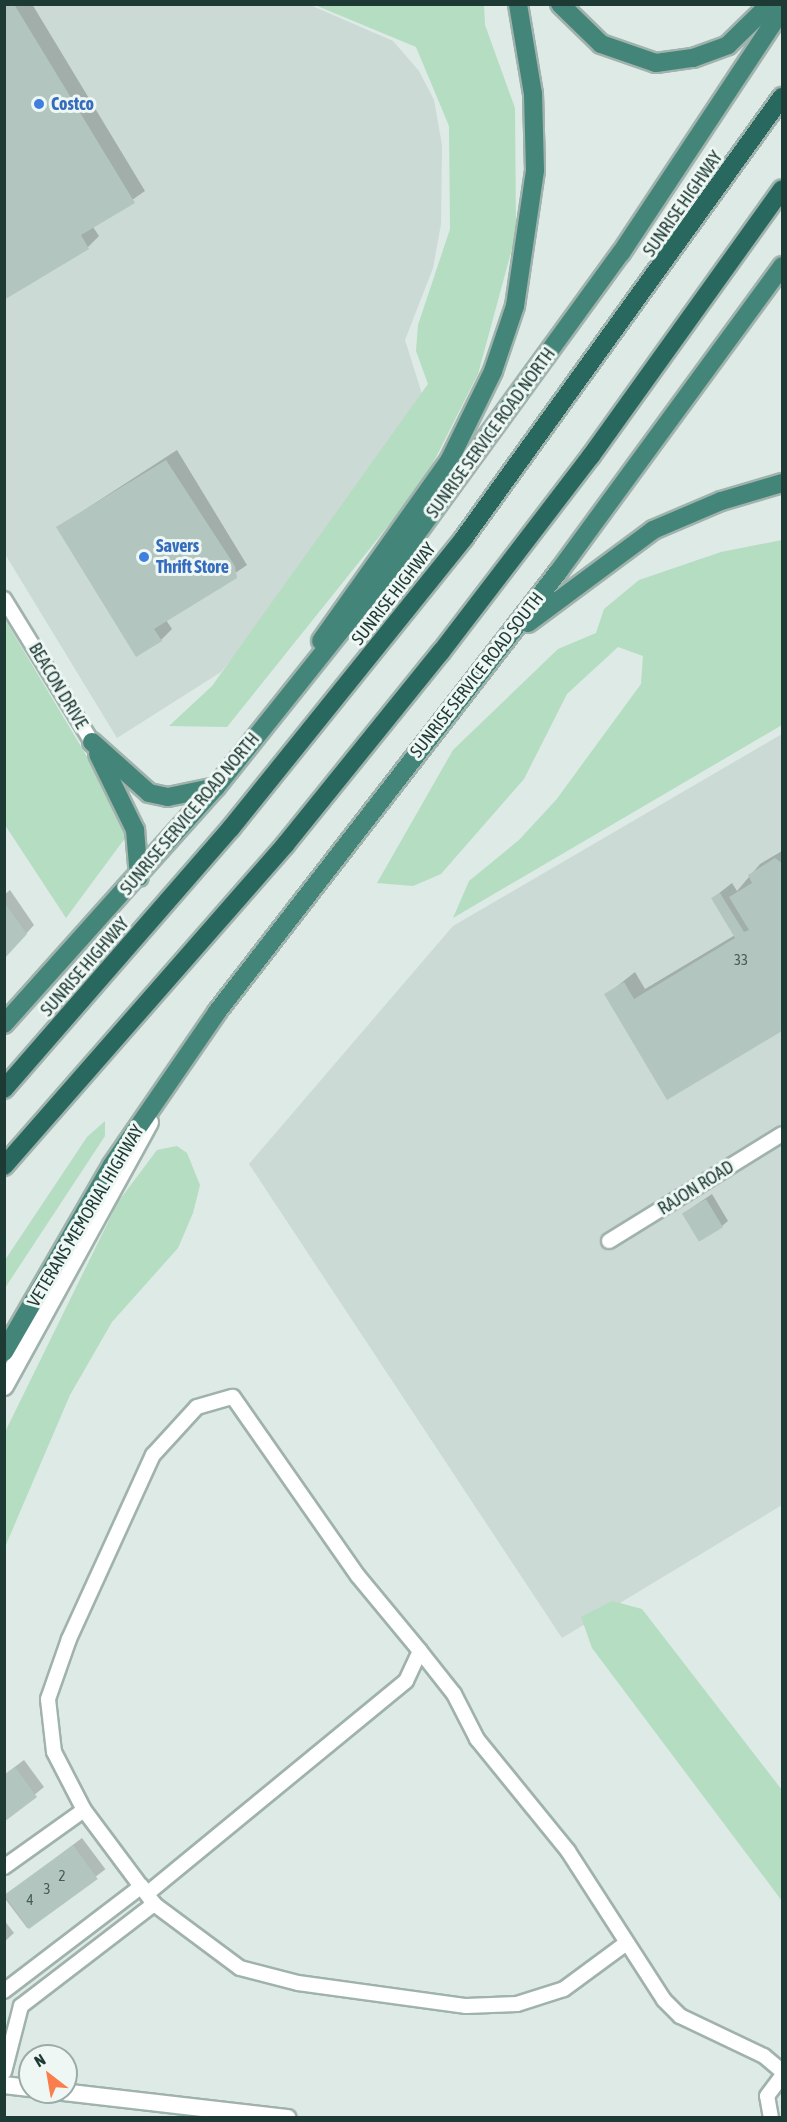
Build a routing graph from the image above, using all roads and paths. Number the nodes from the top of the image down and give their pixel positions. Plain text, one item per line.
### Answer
1 (518, 4) edge
2 (560, 4) edge
3 (770, 4) edge
4 (783, 10) edge
5 (783, 98) edge
6 (783, 189) edge
7 (783, 266) edge
8 (783, 483) edge
9 (4, 599) edge
10 (505, 641) junction
11 (287, 698) junction
12 (92, 742) junction
13 (216, 787) junction
14 (139, 877) junction
15 (4, 1024) edge
16 (170, 1081) junction
17 (4, 1089) edge
18 (783, 1134) edge
19 (4, 1166) edge
20 (609, 1241) dead end
21 (4, 1352) edge
22 (4, 1386) edge
23 (420, 1651) junction
24 (84, 1810) junction
25 (4, 1867) edge
26 (148, 1895) junction
27 (625, 1944) junction
28 (4, 1991) edge
29 (4, 2072) edge
30 (783, 2074) edge
31 (78, 2094) edge
32 (287, 2118) edge
33 (771, 2118) edge

1 - 11 highway
2 - 3 highway
4 - 11 highway, SUNRISE SERVICE ROAD NORTH
5 - 17 highway, SUNRISE HIGHWAY
6 - 19 highway
7 - 10 highway, SUNRISE SERVICE ROAD SOUTH
8 - 10 highway
9 - 12 street, BEACON DRIVE
10 - 16 highway, SUNRISE SERVICE ROAD SOUTH
11 - 13 highway, SUNRISE SERVICE ROAD NORTH
12 - 13 highway
12 - 14 highway
13 - 14 highway, SUNRISE SERVICE ROAD NORTH
14 - 15 highway, SUNRISE SERVICE ROAD NORTH
16 - 21 highway, VETERANS MEMORIAL HIGHWAY
16 - 22 main road
18 - 20 street, RAJON ROAD
23 - 24 street
23 - 26 street
23 - 27 street
24 - 25 street
24 - 26 street
26 - 27 street
26 - 28 street
26 - 29 street
27 - 30 street
30 - 33 street
31 - 32 street

